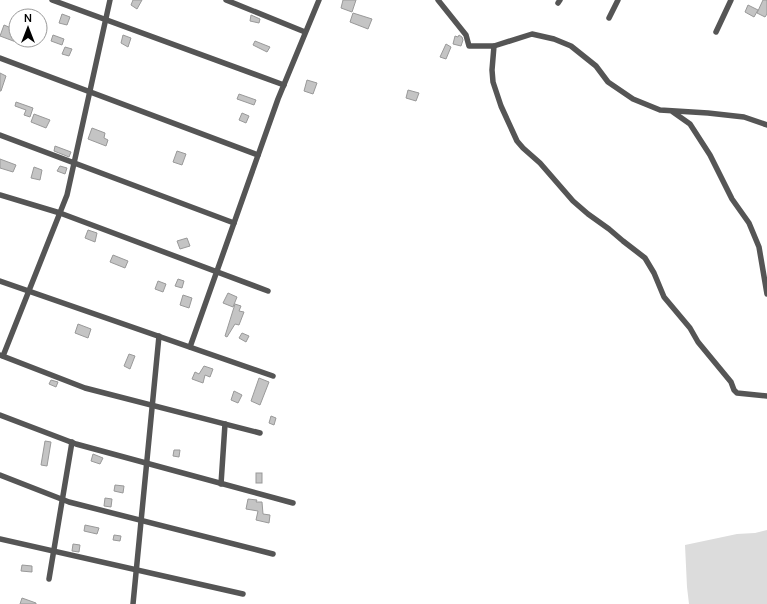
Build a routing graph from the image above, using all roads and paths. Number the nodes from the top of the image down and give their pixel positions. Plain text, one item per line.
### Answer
1 (52, 0) edge
2 (110, 0) edge
3 (226, 0) edge
4 (319, 0) edge
5 (438, 0) edge
6 (618, 0) edge
7 (731, 0) edge
8 (609, 18) dead end
9 (105, 20) junction
10 (306, 32) junction
11 (716, 32) dead end
12 (494, 46) junction
13 (0, 58) edge
14 (284, 85) junction
15 (90, 92) junction
16 (671, 111) junction
17 (767, 124) edge
18 (0, 135) edge
19 (258, 155) junction
20 (74, 163) junction
21 (0, 195) edge
22 (60, 212) junction
23 (234, 223) junction
24 (217, 271) junction
25 (0, 280) edge
26 (29, 291) junction
27 (268, 291) dead end
28 (767, 294) edge
29 (159, 336) junction
30 (190, 347) junction
31 (2, 356) edge
32 (273, 376) dead end
33 (767, 396) edge
34 (152, 405) junction
35 (0, 416) edge
36 (225, 424) junction
37 (260, 433) dead end
38 (72, 442) junction
39 (146, 463) junction
40 (0, 475) edge
41 (221, 484) junction
42 (62, 499) junction
43 (293, 504) dead end
44 (141, 520) junction
45 (0, 539) edge
46 (54, 552) junction
47 (273, 554) dead end
48 (136, 570) junction
49 (49, 579) dead end
50 (242, 594) dead end
51 (133, 604) edge

1 - 9 street
2 - 9 street
3 - 10 street
4 - 10 street
5 - 12 street
6 - 8 street
7 - 11 street
9 - 14 street
9 - 15 street
10 - 14 street
12 - 16 street
12 - 33 street
13 - 15 street
14 - 19 street
15 - 19 street
15 - 20 street
16 - 17 street
16 - 28 street
18 - 20 street
19 - 23 street
20 - 22 street
20 - 23 street
21 - 22 street
22 - 24 street
22 - 26 street
23 - 24 street
24 - 27 street
24 - 30 street
25 - 26 street
26 - 29 street
26 - 31 street
29 - 30 street
29 - 34 street
30 - 32 street
31 - 34 street
34 - 36 street
34 - 39 street
35 - 38 street
36 - 37 street
36 - 41 street
38 - 39 street
38 - 42 street
39 - 41 street
39 - 44 street
40 - 42 street
41 - 43 street
42 - 44 street
42 - 46 street
44 - 47 street
44 - 48 street
45 - 46 street
46 - 48 street
46 - 49 street
48 - 50 street
48 - 51 street

